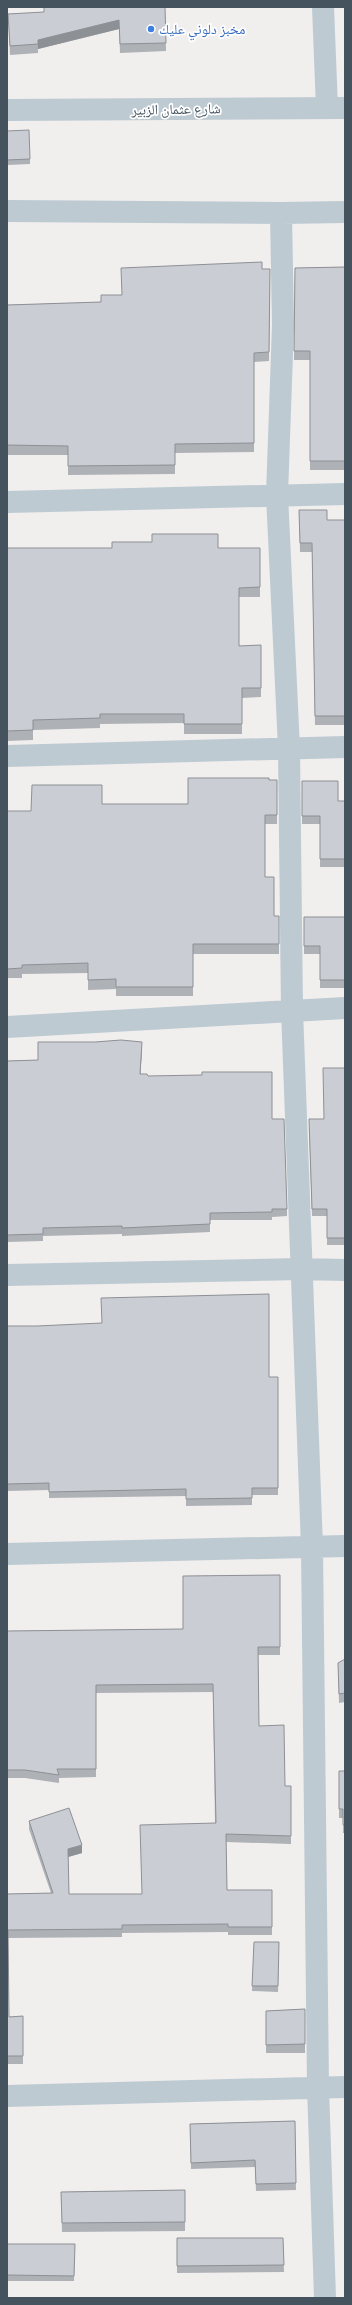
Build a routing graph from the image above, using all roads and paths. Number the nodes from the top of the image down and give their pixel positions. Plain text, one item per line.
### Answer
1 (324, 7) edge
2 (336, 108) edge
3 (7, 110) edge
4 (7, 211) edge
5 (345, 212) edge
6 (281, 214) junction
7 (345, 494) edge
8 (277, 495) junction
9 (7, 502) edge
10 (345, 747) edge
11 (289, 748) junction
12 (7, 756) edge
13 (345, 1008) edge
14 (292, 1010) junction
15 (7, 1027) edge
16 (301, 1269) junction
17 (345, 1270) edge
18 (7, 1276) edge
19 (345, 1546) edge
20 (312, 1547) junction
21 (7, 1554) edge
22 (318, 2087) junction
23 (345, 2087) edge
24 (7, 2096) edge
25 (325, 2298) edge

1 - 2 street
2 - 3 street, شارع عثمان الزبير
4 - 6 street
5 - 6 street
6 - 8 street
7 - 8 street
8 - 9 street
8 - 11 street
10 - 11 street
11 - 12 street
11 - 14 street
13 - 14 street
14 - 15 street
14 - 16 street
16 - 17 street
16 - 18 street
16 - 20 street
19 - 20 street
20 - 21 street
20 - 22 street
22 - 23 street
22 - 24 street
22 - 25 street

